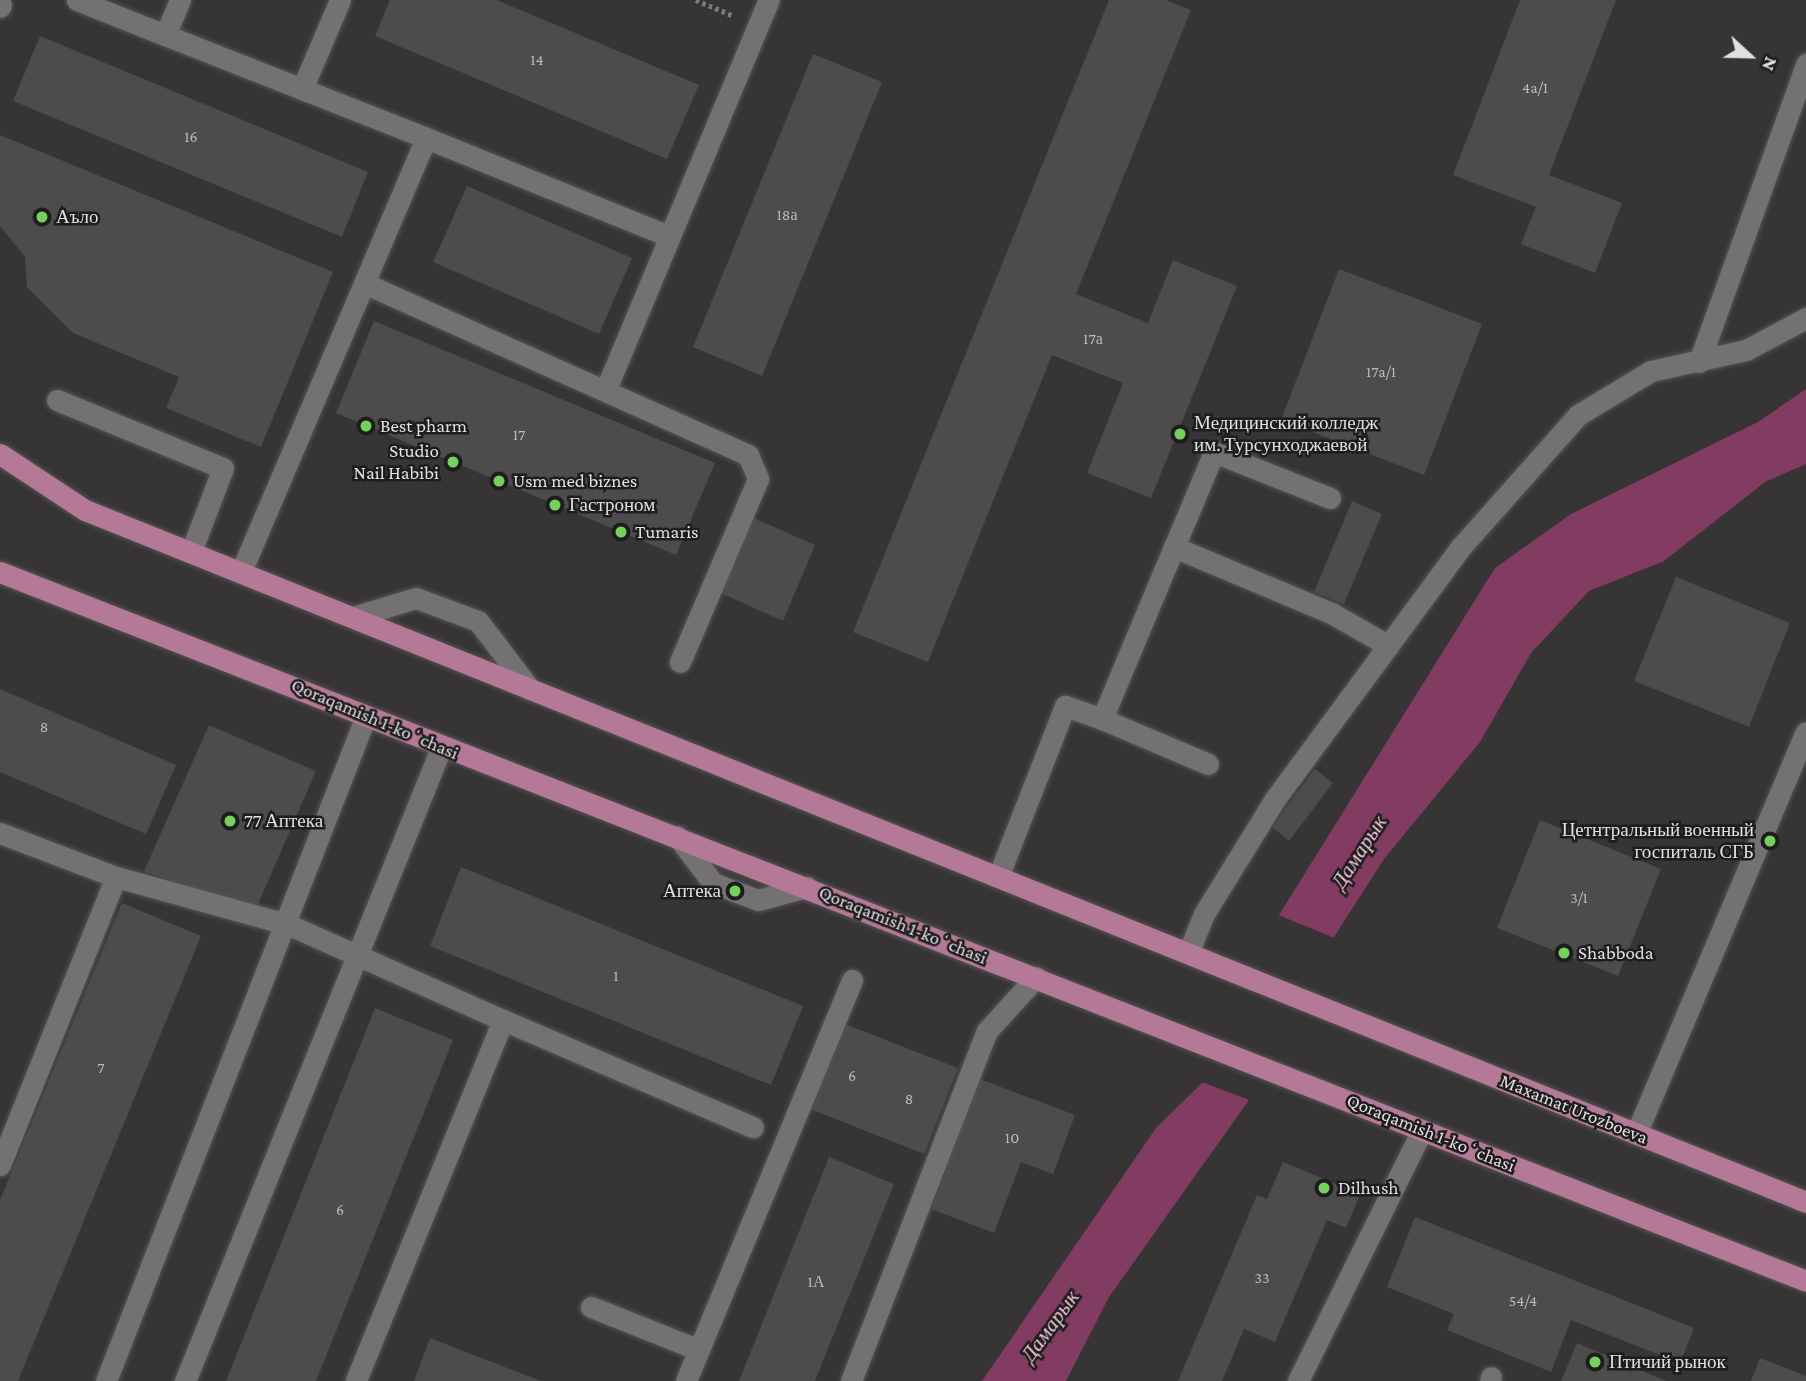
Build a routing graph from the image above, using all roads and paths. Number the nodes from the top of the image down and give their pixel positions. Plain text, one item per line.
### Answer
1 (77, 0) edge
2 (180, 0) edge
3 (340, 0) edge
4 (696, 0) edge
5 (773, 2) edge
6 (758, 26) junction
7 (165, 35) junction
8 (1806, 64) edge
9 (302, 89) junction
10 (426, 138) junction
11 (669, 236) junction
12 (366, 284) junction
13 (1806, 318) edge
14 (1699, 362) junction
15 (606, 389) junction
16 (57, 400) dead end
17 (0, 453) edge
18 (1330, 498) dead end
19 (1174, 547) junction
20 (191, 552) junction
21 (0, 572) edge
22 (241, 572) junction
23 (353, 617) junction
24 (1389, 646) junction
25 (680, 662) dead end
26 (530, 689) junction
27 (366, 716) junction
28 (1102, 719) junction
29 (1806, 732) edge
30 (441, 748) junction
31 (1208, 764) dead end
32 (0, 833) edge
33 (677, 836) junction
34 (116, 877) junction
35 (998, 877) junction
36 (807, 887) junction
37 (287, 924) junction
38 (356, 955) junction
39 (1195, 956) junction
40 (1036, 977) junction
41 (852, 980) dead end
42 (503, 1020) junction
43 (753, 1127) dead end
44 (1422, 1130) junction
45 (1636, 1134) junction
46 (0, 1166) edge
47 (1806, 1202) edge
48 (1806, 1281) edge
49 (591, 1307) dead end
50 (699, 1350) junction
51 (106, 1381) edge
52 (185, 1381) edge
53 (356, 1381) edge
54 (686, 1381) edge
55 (851, 1381) edge
56 (1298, 1381) edge

1 - 7 street
2 - 7 street
3 - 9 street
4 - 6 path
5 - 6 street
6 - 11 street
7 - 9 street
8 - 14 street
9 - 10 street
10 - 11 street
10 - 12 street
11 - 15 street
12 - 15 street
12 - 22 street
13 - 14 street
14 - 24 street
15 - 25 street
16 - 20 street
17 - 20 main road
18 - 19 street
19 - 24 street
19 - 28 street
20 - 22 main road
21 - 27 main road, Qoraqamish 1-koʻchasi
22 - 23 main road
23 - 26 main road
23 - 26 street
24 - 39 street
26 - 35 main road
27 - 30 main road, Qoraqamish 1-koʻchasi
27 - 37 street
28 - 31 street
28 - 35 street
29 - 45 street
30 - 33 main road, Qoraqamish 1-koʻchasi
30 - 38 street
32 - 34 street
33 - 36 main road, Qoraqamish 1-koʻchasi
33 - 36 street
34 - 37 street
34 - 46 street
35 - 39 main road
36 - 40 main road, Qoraqamish 1-koʻchasi
37 - 38 street
37 - 51 street
38 - 42 street
38 - 52 street
39 - 45 main road, Maxamat Urozboeva
40 - 44 main road, Qoraqamish 1-koʻchasi
40 - 55 street
41 - 50 street
42 - 43 street
42 - 53 street
44 - 48 main road, Qoraqamish 1-koʻchasi
44 - 56 street
45 - 47 main road, Maxamat Urozboeva
49 - 50 street
50 - 54 street

